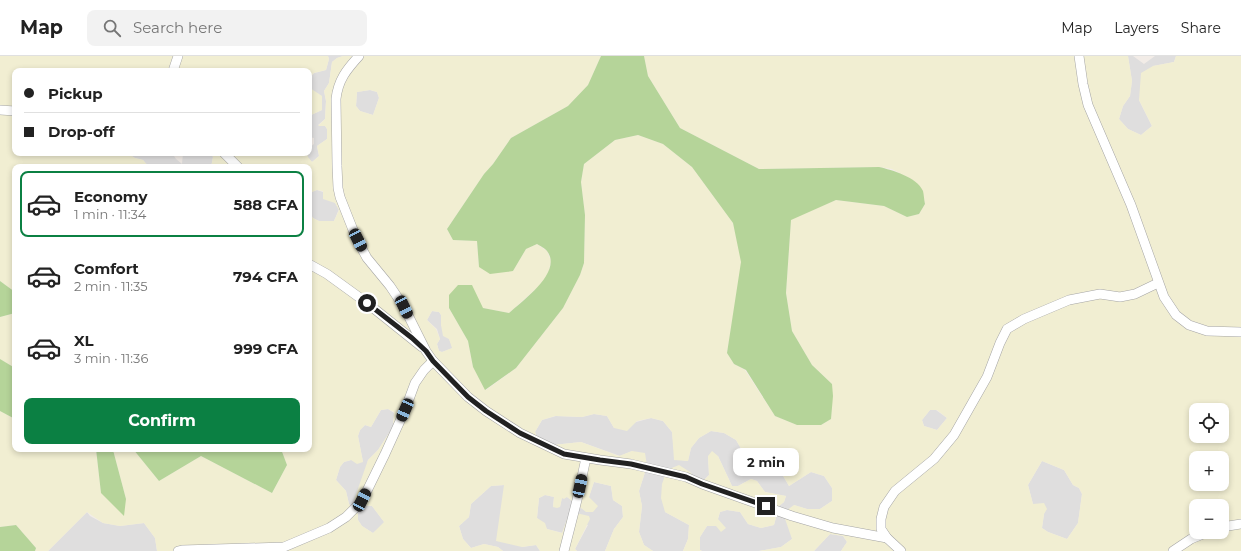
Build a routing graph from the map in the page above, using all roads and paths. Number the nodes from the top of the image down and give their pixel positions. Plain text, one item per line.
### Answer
1 (178, 56) edge
2 (359, 56) edge
3 (1079, 56) edge
4 (174, 68) edge
5 (0, 110) edge
6 (12, 111) edge
7 (227, 156) edge
8 (235, 164) edge
9 (312, 266) edge
10 (1158, 283) junction
11 (1241, 332) edge
12 (426, 351) junction
13 (433, 361) junction
14 (586, 458) junction
15 (1241, 524) edge
16 (1229, 526) edge
17 (887, 538) junction
18 (1191, 539) edge
19 (178, 551) edge
20 (564, 551) edge
21 (900, 551) edge
22 (1173, 551) edge

1 - 4 street
2 - 12 street
3 - 10 street
5 - 6 street
7 - 8 street
9 - 12 street
10 - 11 street
10 - 17 street
12 - 13 street
13 - 14 street
13 - 19 street
14 - 17 street
14 - 20 street
15 - 16 street
17 - 21 street
18 - 22 street

